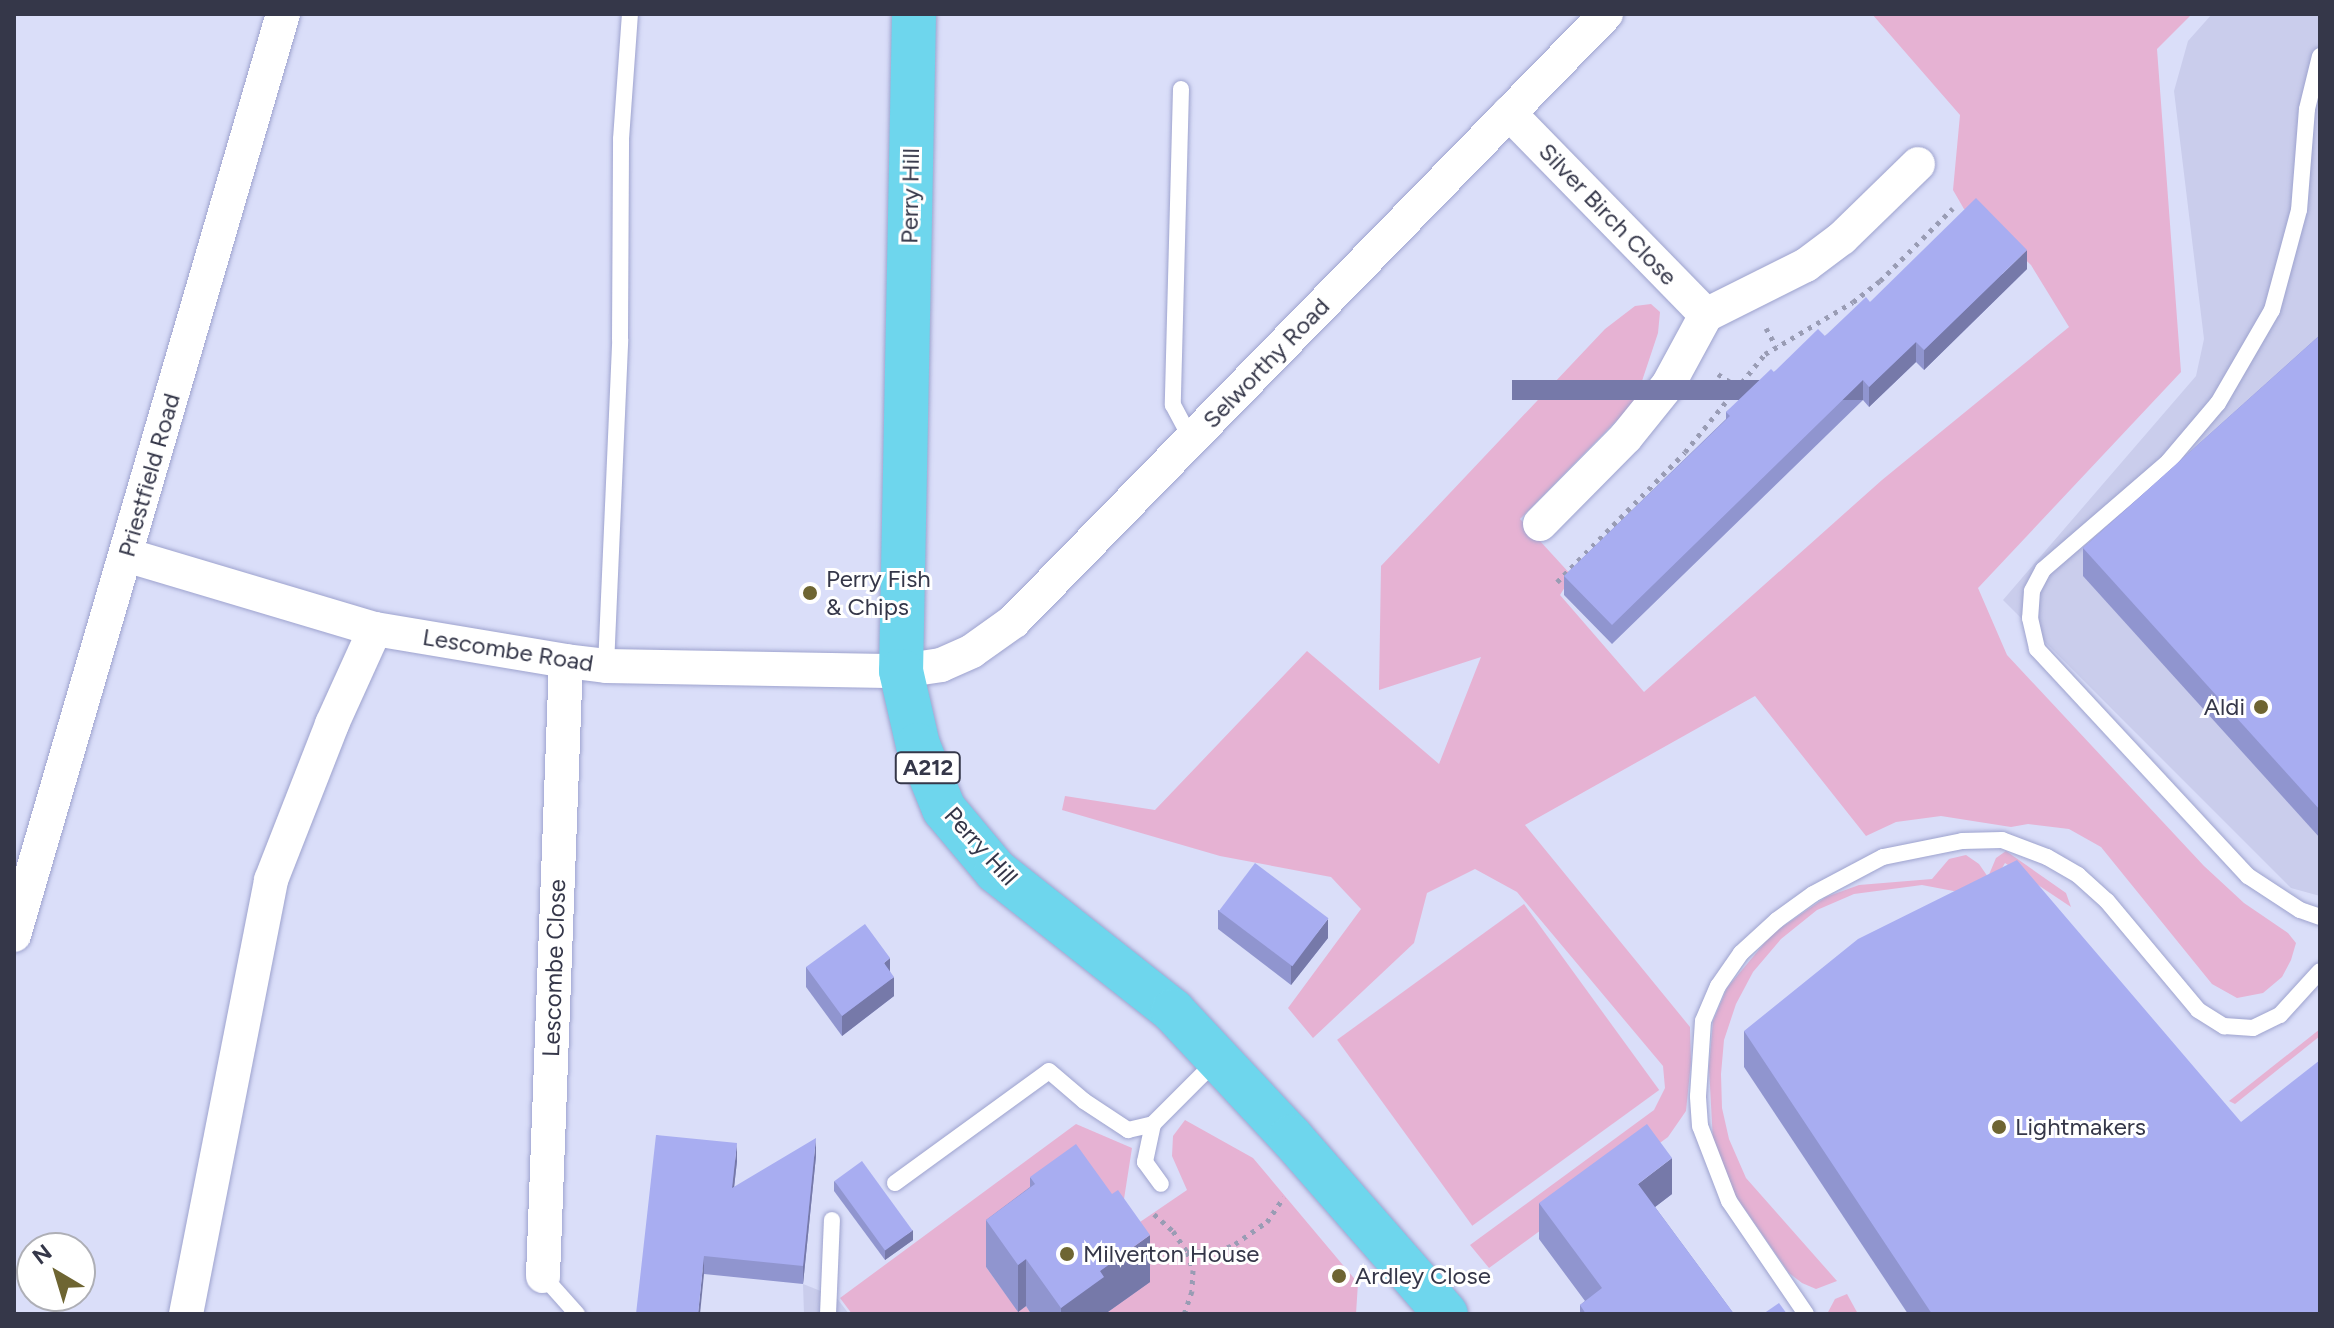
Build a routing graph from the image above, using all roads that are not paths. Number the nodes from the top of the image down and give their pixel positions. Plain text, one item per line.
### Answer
1 (283, 14) edge
2 (630, 14) edge
3 (914, 14) edge
4 (1606, 14) edge
5 (2320, 56) edge
6 (1181, 89) dead end
7 (1509, 113) junction
8 (1918, 164) dead end
9 (1706, 315) junction
10 (1192, 440) junction
11 (1540, 524) dead end
12 (126, 555) junction
13 (375, 629) junction
14 (566, 661) junction
15 (606, 666) junction
16 (901, 671) junction
17 (2320, 917) edge
18 (14, 935) edge
19 (2320, 971) edge
20 (1218, 1059) junction
21 (1153, 1124) junction
22 (895, 1183) dead end
23 (1161, 1184) dead end
24 (832, 1220) dead end
25 (543, 1276) joint
26 (1444, 1313) edge
27 (186, 1314) edge
28 (577, 1314) edge
29 (828, 1314) edge
30 (1806, 1314) edge

1 - 12 street, Priestfield Road
2 - 15 lane
3 - 16 main road, Perry Hill / A212
4 - 7 street, Selworthy Road
5 - 17 lane
6 - 10 lane
7 - 9 street, Silver Birch Close
7 - 10 street, Selworthy Road
8 - 9 street
9 - 11 street
10 - 16 street, Selworthy Road
12 - 13 street, Lescombe Road
12 - 18 street, Priestfield Road
13 - 14 street, Lescombe Road
13 - 27 street
14 - 15 street, Lescombe Road
14 - 25 street, Lescombe Close
15 - 16 street, Lescombe Road
16 - 20 main road, Perry Hill / A212
19 - 30 lane
20 - 21 lane
20 - 26 main road, Perry Hill / A212
21 - 22 lane
21 - 23 lane
24 - 29 lane
25 - 28 lane

